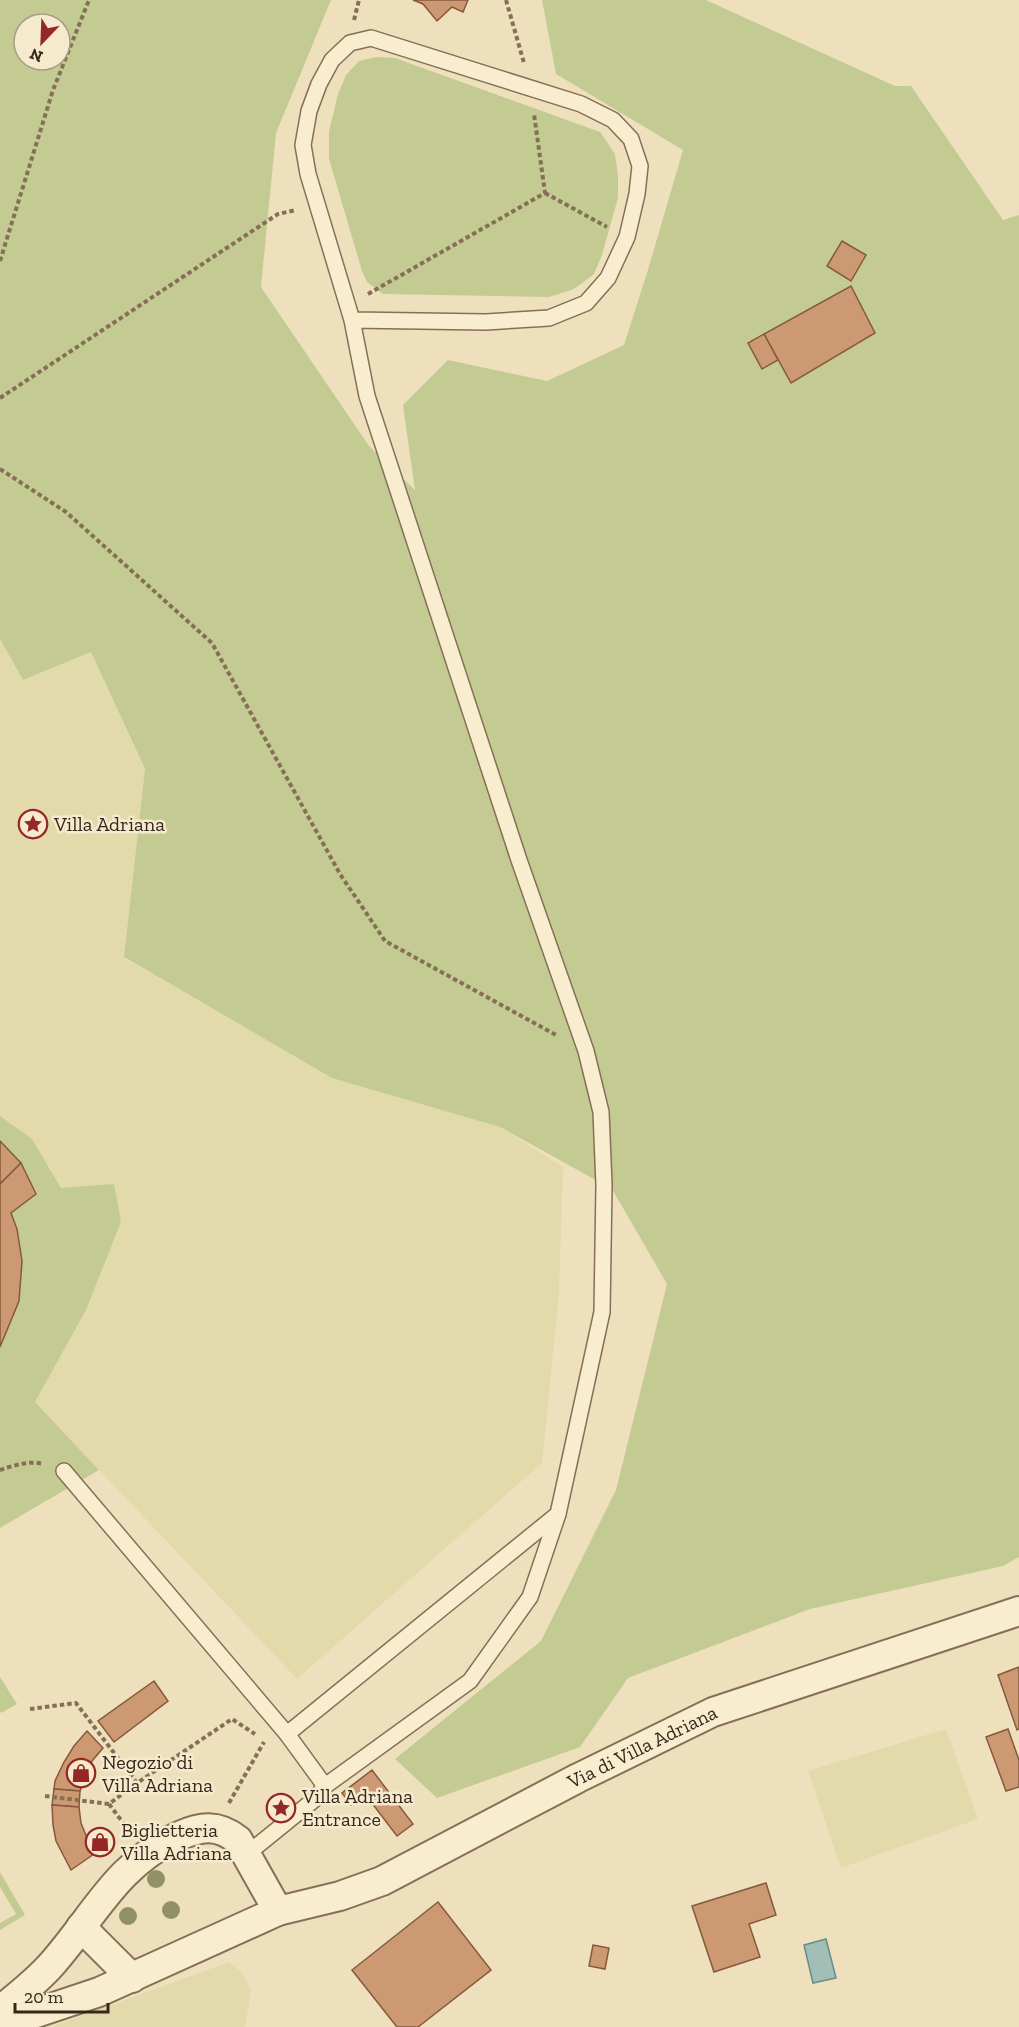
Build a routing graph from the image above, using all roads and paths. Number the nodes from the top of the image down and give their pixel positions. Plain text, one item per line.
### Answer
1 (90, 0) edge
2 (506, 0) edge
3 (531, 89) junction
4 (545, 193) junction
5 (317, 204) junction
6 (627, 237) junction
7 (0, 261) edge
8 (350, 313) junction
9 (0, 398) edge
10 (0, 469) edge
11 (586, 1052) junction
12 (0, 1470) edge
13 (64, 1472) joint
14 (558, 1514) junction
15 (1019, 1611) edge
16 (30, 1709) dead end
17 (286, 1734) junction
18 (137, 1783) junction
19 (326, 1786) junction
20 (45, 1796) dead end
21 (215, 1827) junction
22 (247, 1854) junction
23 (278, 1911) junction
24 (81, 1927) junction
25 (132, 1978) junction
26 (0, 2011) edge
27 (0, 2025) edge

1 - 7 path
2 - 3 path
3 - 4 path
3 - 5 lane
3 - 6 lane
4 - 6 path
4 - 8 path
5 - 8 lane
5 - 9 path
6 - 8 lane
8 - 11 lane
10 - 11 path
11 - 14 lane
12 - 13 path
13 - 17 lane
14 - 17 lane
14 - 19 lane
15 - 23 street, Via di Villa Adriana
16 - 18 path
17 - 19 lane
18 - 20 path
18 - 21 path
19 - 22 lane
21 - 22 street
21 - 24 street
22 - 23 street
23 - 25 street, Via di Villa Adriana
24 - 25 street
24 - 26 street
25 - 27 street, Via di Villa Adriana

